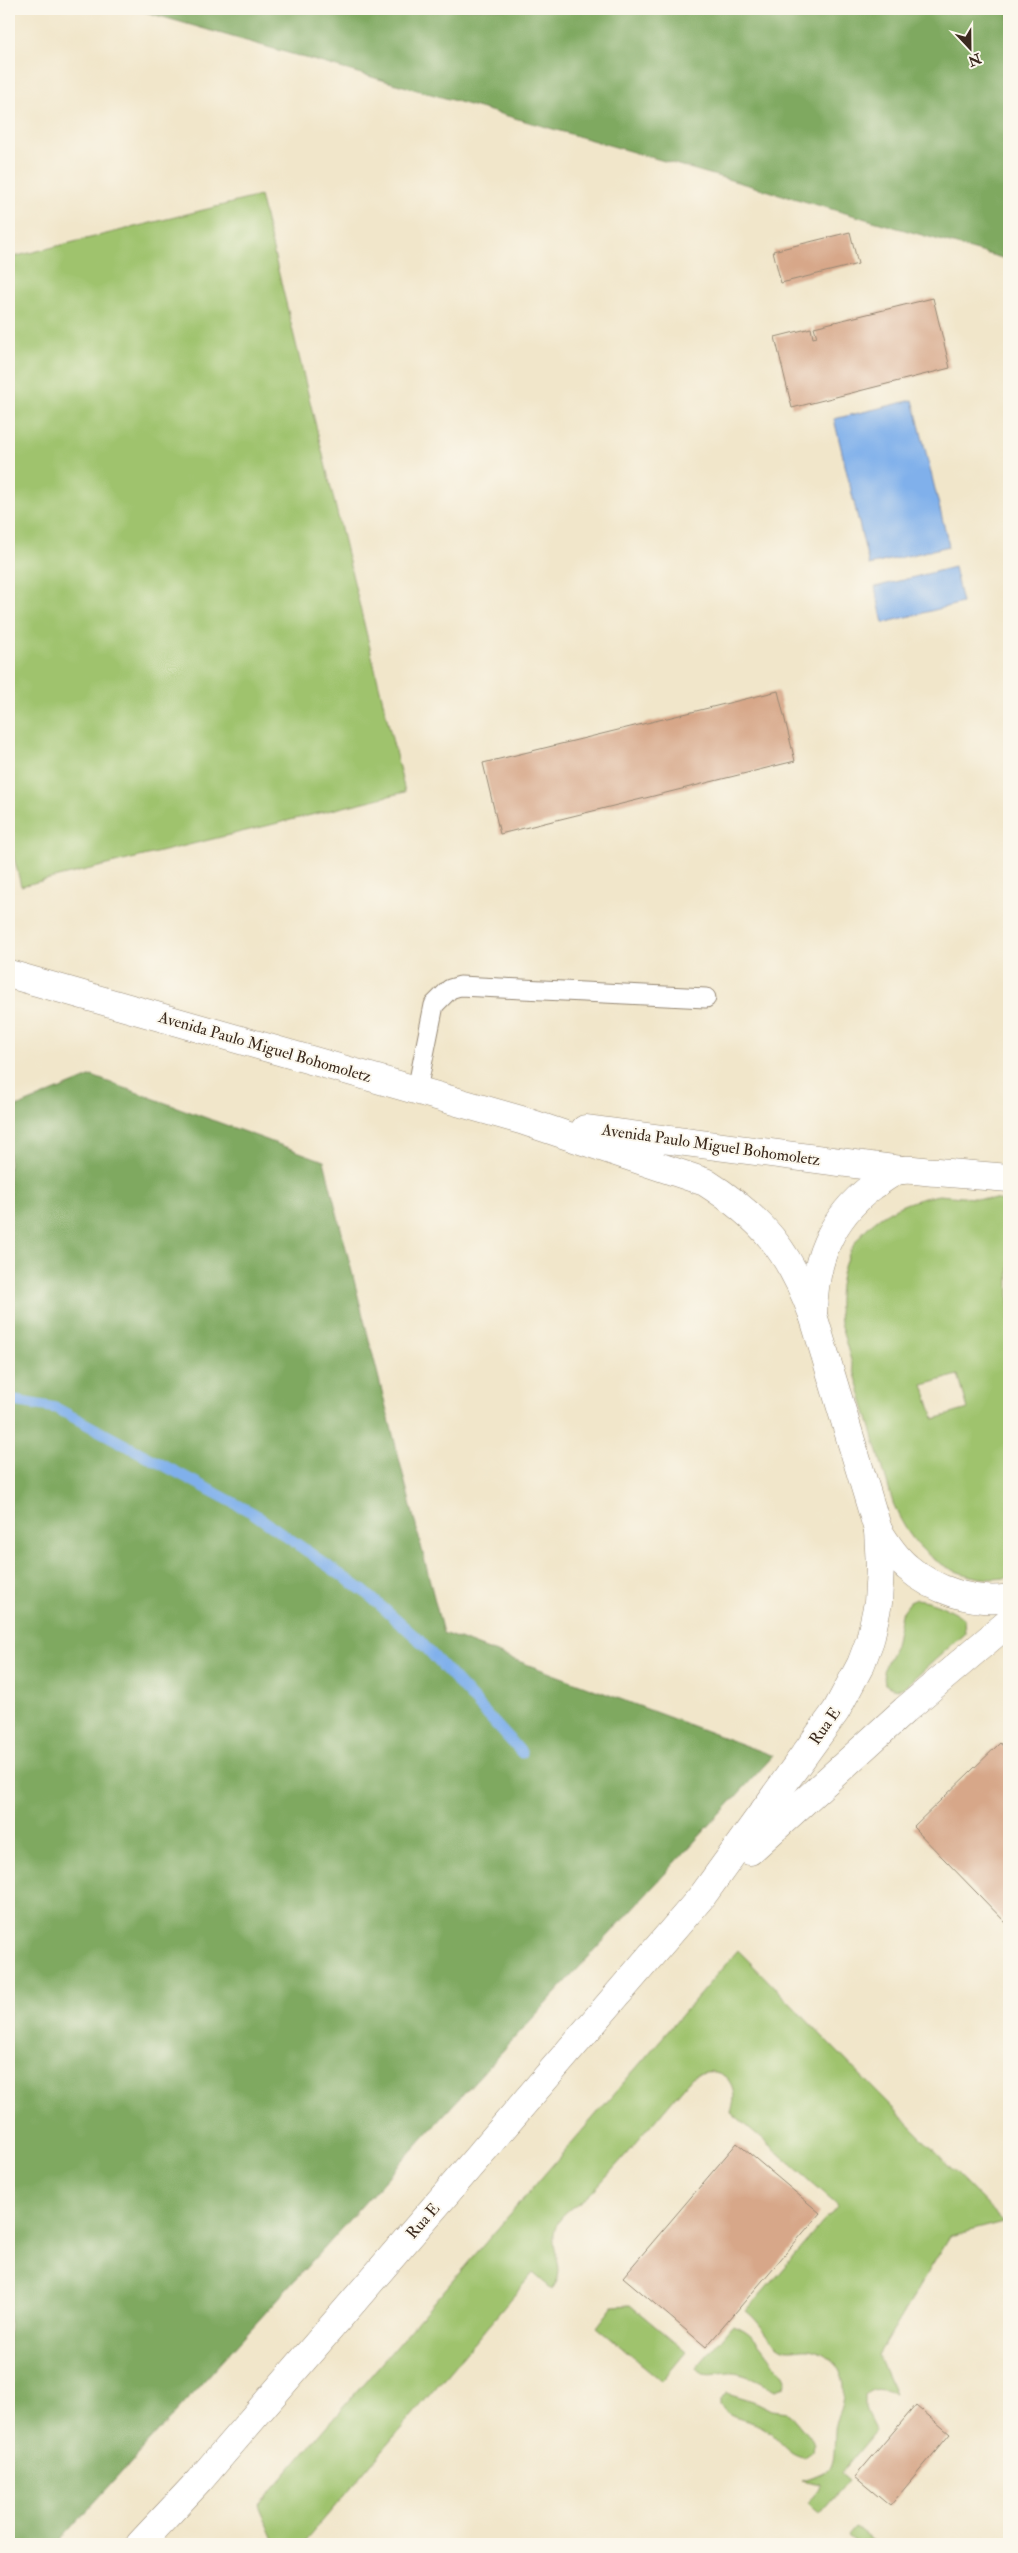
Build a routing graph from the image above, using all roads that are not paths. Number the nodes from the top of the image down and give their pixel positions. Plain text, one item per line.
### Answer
1 (9, 974) edge
2 (706, 998) dead end
3 (417, 1090) junction
4 (521, 1120) junction
5 (901, 1170) junction
6 (1009, 1178) edge
7 (814, 1315) junction
8 (878, 1530) junction
9 (1009, 1598) edge
10 (1009, 1622) edge
11 (703, 1895) junction
12 (152, 2539) edge

1 - 3 street, Avenida Paulo Miguel Bohomoletz
2 - 3 lane
3 - 4 street, Avenida Paulo Miguel Bohomoletz
4 - 5 street, Avenida Paulo Miguel Bohomoletz
4 - 7 street, Avenida Paulo Miguel Bohomoletz
5 - 6 street, Avenida Paulo Miguel Bohomoletz
5 - 7 street, Avenida Paulo Miguel Bohomoletz
7 - 8 street, Avenida Paulo Miguel Bohomoletz
8 - 9 street, Avenida Paulo Miguel Bohomoletz
8 - 11 street, Rua E
10 - 11 street, Rua E
11 - 12 street, Rua E

